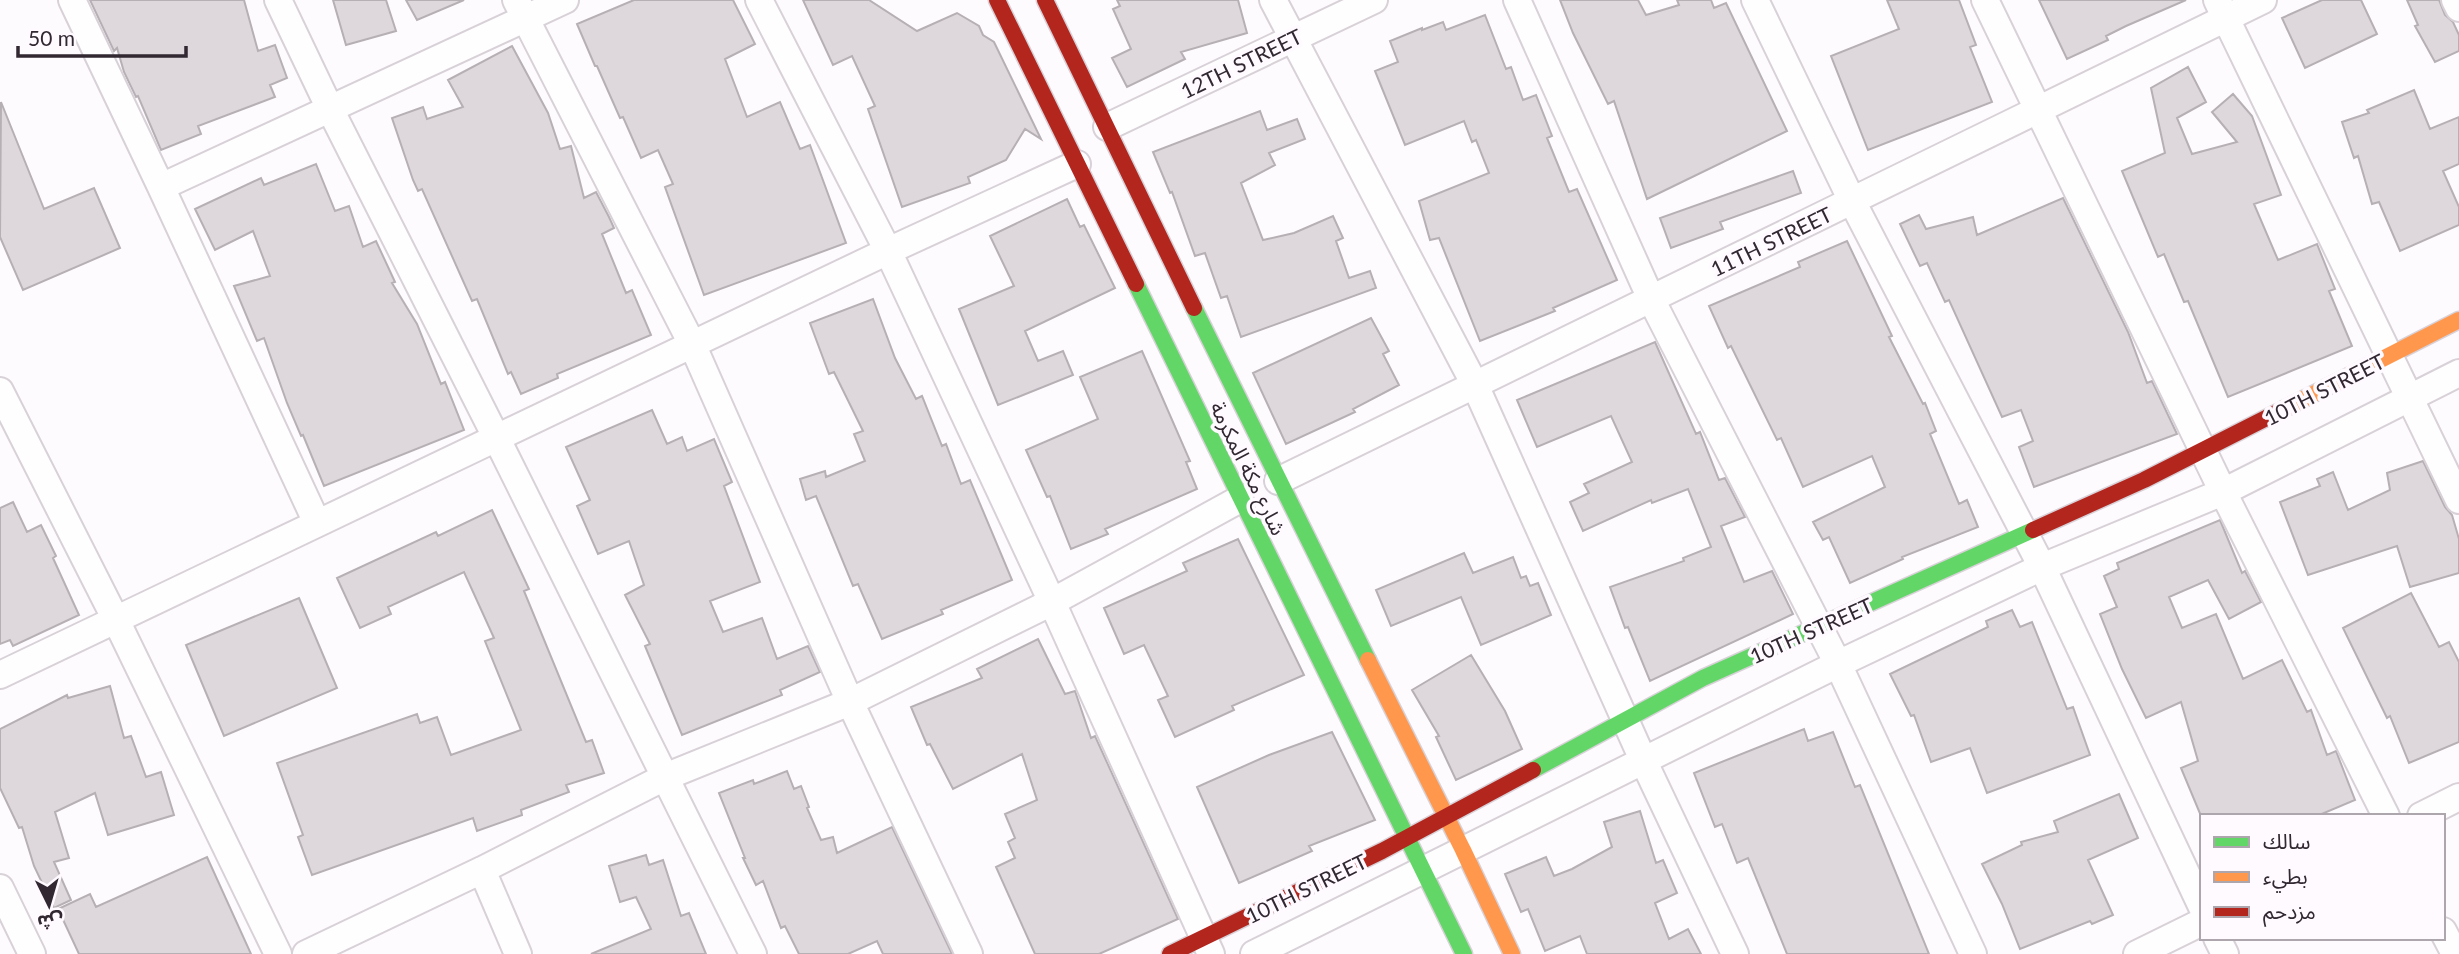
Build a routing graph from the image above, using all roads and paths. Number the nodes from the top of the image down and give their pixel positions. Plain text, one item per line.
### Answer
1 (72, 0) edge
2 (278, 0) edge
3 (565, 0) edge
4 (759, 0) edge
5 (997, 0) edge
6 (1045, 0) edge
7 (1273, 0) edge
8 (1374, 0) edge
9 (1517, 0) edge
10 (1755, 0) edge
11 (1984, 0) edge
12 (2263, 0) edge
13 (2455, 0) edge
14 (2459, 8) edge
15 (520, 9) edge
16 (2222, 9) edge
17 (1292, 38) junction
18 (330, 109) junction
19 (2037, 110) junction
20 (1107, 127) junction
21 (1077, 164) junction
22 (161, 187) junction
23 (1852, 201) junction
24 (888, 251) junction
25 (1651, 299) junction
26 (2459, 320) edge
27 (693, 346) junction
28 (2389, 356) junction
29 (2459, 373) edge
30 (1475, 385) junction
31 (0, 391) edge
32 (2409, 398) junction
33 (497, 439) junction
34 (2203, 450) junction
35 (1278, 481) junction
36 (2223, 492) junction
37 (1240, 499) junction
38 (2459, 500) edge
39 (317, 523) junction
40 (2025, 534) junction
41 (2042, 567) junction
42 (1052, 602) junction
43 (116, 620) junction
44 (1819, 626) junction
45 (1839, 664) junction
46 (0, 674) edge
47 (850, 702) junction
48 (1625, 720) junction
49 (1644, 762) junction
50 (664, 777) junction
51 (2459, 797) edge
52 (2385, 814) edge
53 (2425, 814) edge
54 (1446, 817) junction
55 (1408, 837) junction
56 (1462, 850) junction
57 (482, 870) junction
58 (1424, 871) junction
59 (0, 888) edge
60 (2200, 903) edge
61 (2200, 923) edge
62 (2445, 935) edge
63 (1207, 946) edge
64 (32, 954) edge
65 (278, 954) edge
66 (306, 954) edge
67 (518, 954) edge
68 (753, 954) edge
69 (969, 954) edge
70 (1170, 954) edge
71 (1254, 954) edge
72 (1464, 954) edge
73 (1512, 954) edge
74 (1735, 954) edge
75 (1973, 954) edge
76 (2137, 954) edge
77 (2455, 954) edge

1 - 22 street
2 - 18 street
3 - 15 street
4 - 24 street
5 - 21 main road, شارع مكة المكرمة
6 - 20 main road, شارع مكة المكرمة
7 - 17 street
8 - 17 street, 12TH STREET
9 - 25 street
10 - 23 street
11 - 19 street
12 - 16 street, 11TH STREET
13 - 14 street
15 - 18 street
15 - 27 street
16 - 19 street, 11TH STREET
16 - 28 street
17 - 20 street, 12TH STREET
17 - 30 street
18 - 22 street
18 - 33 street
19 - 23 street, 11TH STREET
19 - 34 street
20 - 35 main road, شارع مكة المكرمة
21 - 24 street
21 - 37 main road, شارع مكة المكرمة
22 - 39 street
23 - 25 street, 11TH STREET
23 - 40 street
24 - 27 street
24 - 42 street
25 - 30 street, 11TH STREET
25 - 44 street
26 - 28 main road, 10TH STREET
27 - 33 street
27 - 47 street
28 - 32 street
28 - 34 main road, 10TH STREET
29 - 32 street, 10TH STREET
30 - 35 street, 11TH STREET
30 - 48 street
31 - 43 street
32 - 36 street, 10TH STREET
32 - 38 street
33 - 39 street
33 - 50 street
34 - 36 street
34 - 40 main road, 10TH STREET
35 - 54 main road, شارع مكة المكرمة
36 - 41 street, 10TH STREET
36 - 52 street
37 - 42 street
37 - 55 main road, شارع مكة المكرمة
39 - 43 street
40 - 41 street
40 - 44 main road, 10TH STREET
41 - 45 street, 10TH STREET
41 - 60 street
42 - 47 street
42 - 63 street
43 - 46 street
43 - 65 street
44 - 45 street
44 - 48 main road, 10TH STREET
45 - 49 street, 10TH STREET
45 - 75 street
47 - 50 street
47 - 69 street
48 - 49 street
48 - 54 main road, 10TH STREET
49 - 56 street, 10TH STREET
49 - 74 street
50 - 57 street
50 - 68 street
51 - 53 street
54 - 55 main road, 10TH STREET
54 - 56 main road, شارع مكة المكرمة
55 - 58 main road, شارع مكة المكرمة
55 - 63 main road, 10TH STREET
56 - 58 street, 10TH STREET
56 - 73 main road, شارع مكة المكرمة
57 - 66 street
57 - 67 street
58 - 71 street, 10TH STREET
58 - 72 main road, شارع مكة المكرمة
59 - 64 street
61 - 76 street
62 - 77 street
63 - 70 main road, 10TH STREET

